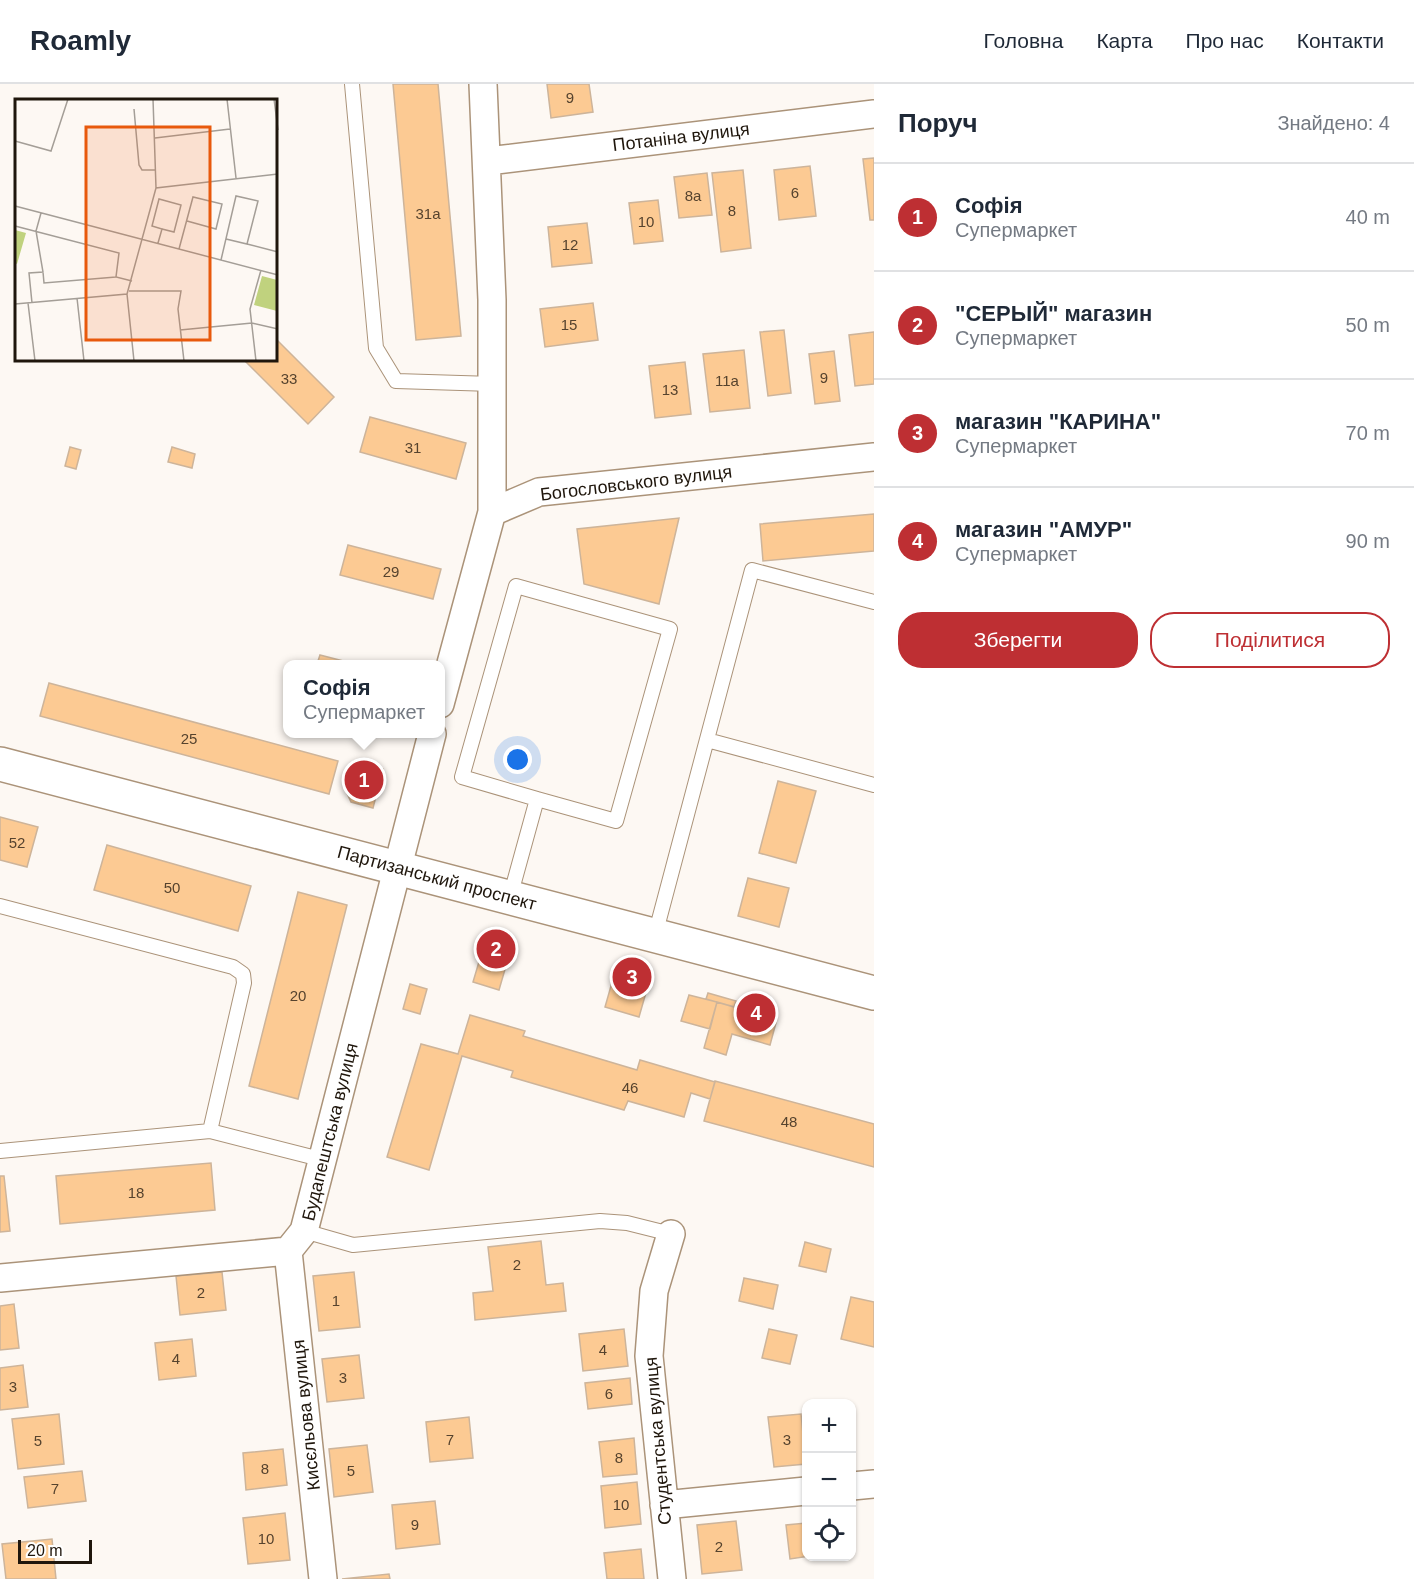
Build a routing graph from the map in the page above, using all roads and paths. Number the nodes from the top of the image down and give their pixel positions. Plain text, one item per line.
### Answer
1 (352, 84) edge
2 (483, 84) edge
3 (874, 114) edge
4 (488, 161) junction
5 (493, 384) junction
6 (874, 457) edge
7 (492, 512) junction
8 (874, 602) edge
9 (445, 689) edge
10 (431, 738) edge
11 (707, 740) junction
12 (0, 764) edge
13 (874, 785) edge
14 (537, 799) junction
15 (396, 867) junction
16 (510, 897) junction
17 (0, 906) edge
18 (655, 935) junction
19 (874, 993) edge
20 (210, 1131) junction
21 (0, 1151) edge
22 (324, 1160) junction
23 (671, 1234) joint
24 (296, 1241) junction
25 (0, 1278) edge
26 (874, 1484) edge
27 (856, 1486) edge
28 (802, 1491) edge
29 (664, 1505) junction
30 (323, 1579) edge
31 (672, 1579) edge

1 - 5 lane
2 - 4 street
3 - 4 street, Потаніна вулиця
4 - 5 street
5 - 7 street
6 - 7 street, Богословського вулиця
7 - 9 street
8 - 11 lane
10 - 15 street
11 - 13 lane
11 - 18 lane
12 - 15 street, Партизанський проспект
14 - 14 lane
14 - 16 lane
15 - 16 street, Партизанський проспект
15 - 22 street, Будапештська вулиця
16 - 18 street, Партизанський проспект
17 - 20 lane
18 - 19 street, Партизанський проспект
20 - 21 lane
20 - 22 lane
22 - 24 street, Будапештська вулиця
23 - 24 lane
23 - 29 street, Студентська вулиця
24 - 25 street
24 - 30 street, Кисєльова вулиця
26 - 27 street
28 - 29 street
29 - 31 street, Студентська вулиця

